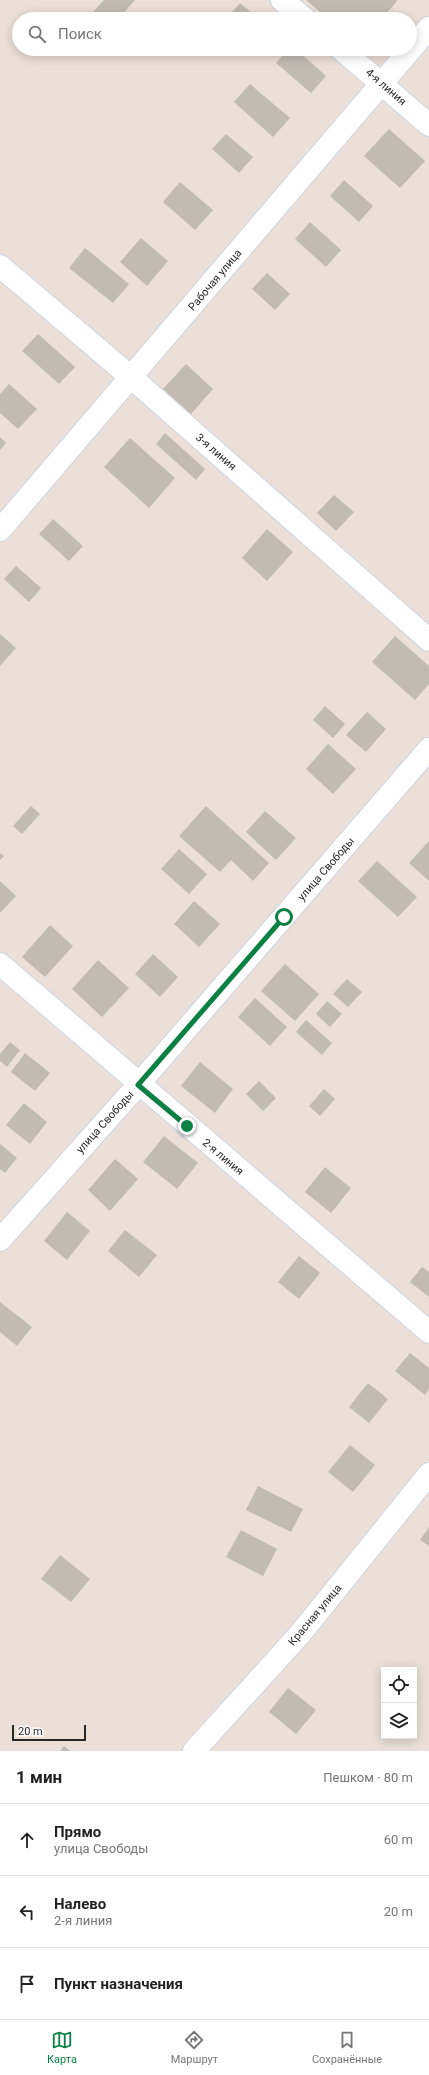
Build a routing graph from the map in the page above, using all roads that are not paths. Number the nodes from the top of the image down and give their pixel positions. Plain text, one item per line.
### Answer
1 (282, 0) edge
2 (297, 12) edge
3 (429, 28) edge
4 (417, 42) edge
5 (349, 56) edge
6 (405, 56) edge
7 (382, 83) junction
8 (429, 126) edge
9 (0, 266) edge
10 (132, 378) junction
11 (0, 530) edge
12 (429, 640) edge
13 (429, 749) edge
14 (0, 964) edge
15 (138, 1085) junction
16 (0, 1240) edge
17 (429, 1332) edge
18 (429, 1474) edge
19 (194, 1751) edge

1 - 2 street
3 - 4 street, Рабочая улица
5 - 7 street, 4-я линия
6 - 7 street, Рабочая улица
7 - 8 street, 4-я линия
7 - 10 street, Рабочая улица
9 - 10 street, 3-я линия
10 - 11 street, Рабочая улица
10 - 12 street, 3-я линия
13 - 15 street, улица Свободы
14 - 15 street, 2-я линия
15 - 16 street, улица Свободы
15 - 17 street, 2-я линия
18 - 19 street, Красная улица

